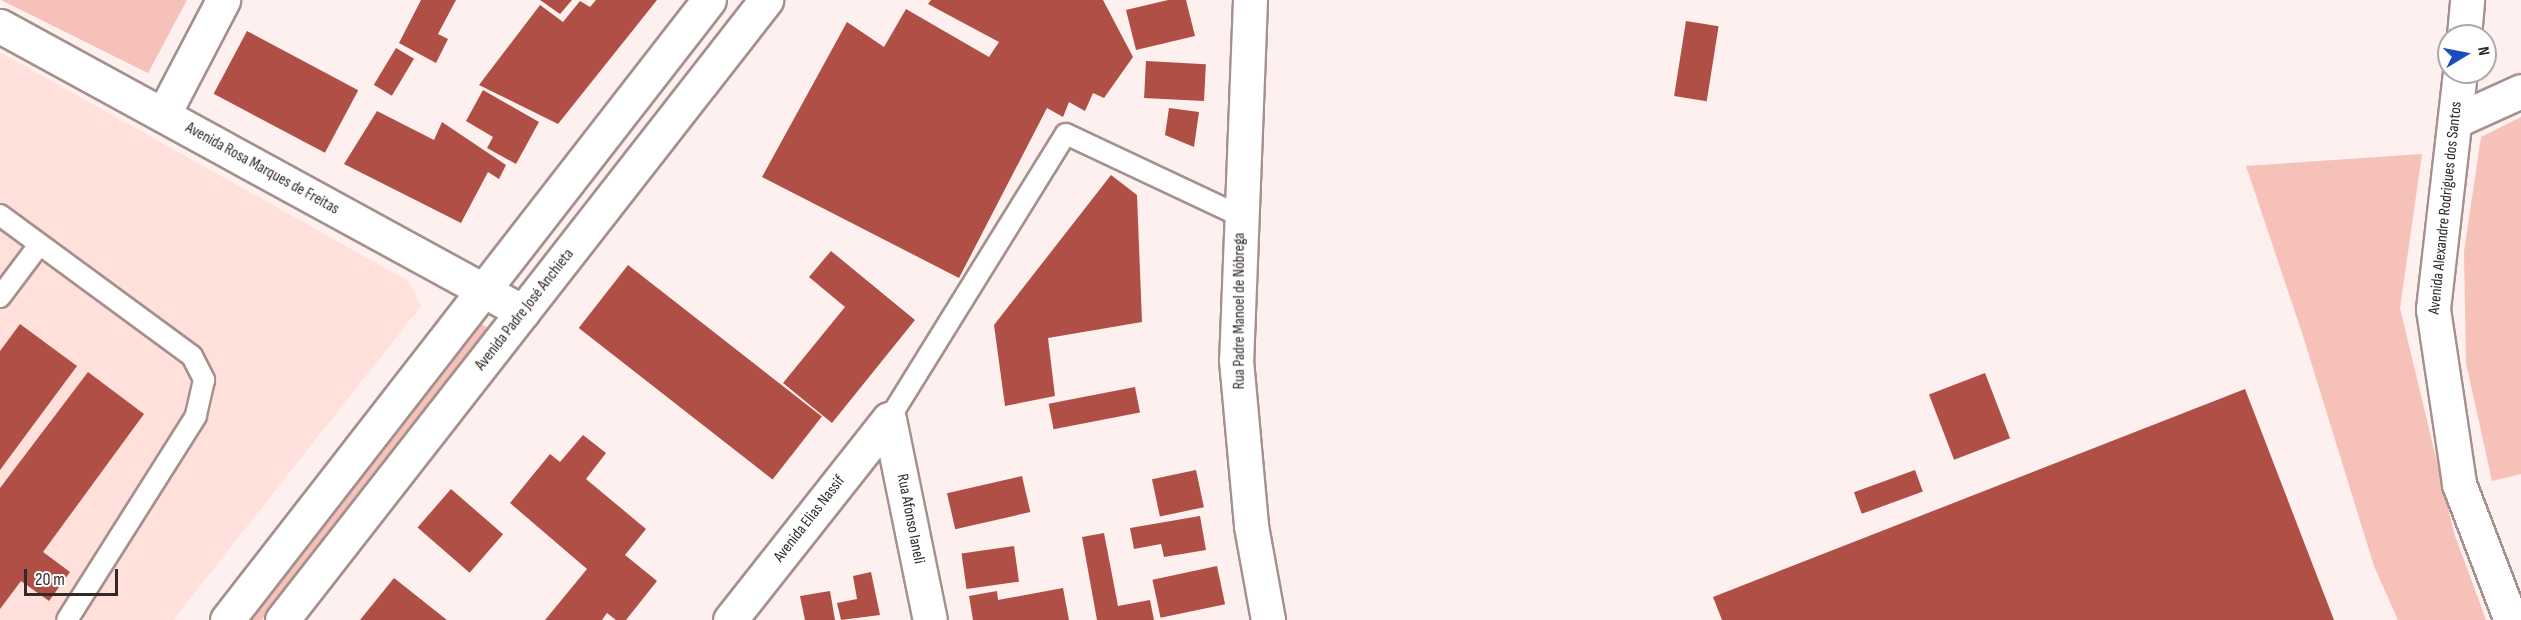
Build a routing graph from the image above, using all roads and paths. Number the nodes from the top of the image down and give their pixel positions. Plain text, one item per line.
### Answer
1 (223, 0) edge
2 (709, 0) edge
3 (766, 0) edge
4 (1250, 0) edge
5 (2467, 0) edge
6 (2465, 24) edge
7 (0, 26) edge
8 (2459, 84) edge
9 (2521, 91) edge
10 (163, 115) junction
11 (2455, 121) junction
12 (0, 215) edge
13 (1240, 216) junction
14 (39, 245) junction
15 (484, 290) junction
16 (0, 297) edge
17 (523, 312) junction
18 (889, 419) junction
19 (290, 617) edge
20 (67, 620) edge
21 (227, 620) edge
22 (730, 620) edge
23 (930, 620) edge
24 (1268, 620) edge
25 (2511, 620) edge

1 - 10 street
2 - 15 street
3 - 17 street, Avenida Padre José Anchieta
4 - 13 street, Rua Padre Manoel de Nóbrega
5 - 6 street
7 - 10 street, Avenida Rosa Marques de Freitas
8 - 11 street, Avenida Alexandre Rodrigues dos Santos
9 - 11 street
10 - 15 street, Avenida Rosa Marques de Freitas
11 - 25 street, Avenida Alexandre Rodrigues dos Santos
12 - 14 lane
13 - 18 lane
13 - 24 street, Rua Padre Manoel de Nóbrega
14 - 16 lane
14 - 20 lane
15 - 17 street, Avenida Rosa Marques de Freitas
15 - 21 street
17 - 19 street, Avenida Padre José Anchieta
18 - 22 street, Avenida Elias Nassif
18 - 23 street, Rua Afonso Ianeli

